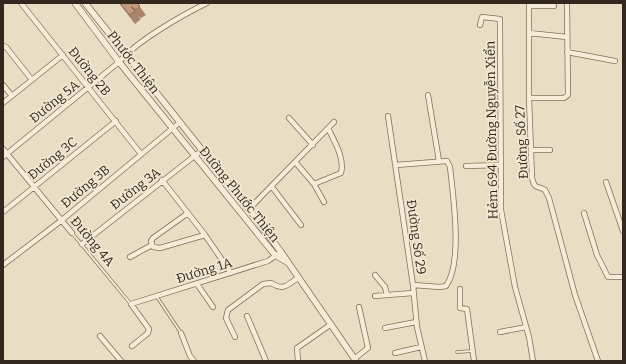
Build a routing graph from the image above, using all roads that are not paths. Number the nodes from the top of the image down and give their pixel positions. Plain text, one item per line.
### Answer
1 (21, 3) edge
2 (75, 3) edge
3 (85, 3) edge
4 (207, 3) edge
5 (567, 3) edge
6 (529, 5) edge
7 (554, 6) dead end
8 (480, 25) dead end
9 (529, 33) junction
10 (567, 37) junction
11 (3, 46) edge
12 (567, 52) junction
13 (126, 54) junction
14 (63, 55) junction
15 (615, 61) dead end
16 (119, 62) junction
17 (32, 80) junction
18 (3, 85) edge
19 (88, 87) junction
20 (428, 95) dead end
21 (12, 96) junction
22 (529, 98) junction
23 (3, 103) edge
24 (388, 116) dead end
25 (289, 118) dead end
26 (116, 121) junction
27 (334, 122) dead end
28 (179, 123) junction
29 (173, 128) junction
30 (328, 128) junction
31 (184, 129) joint
32 (178, 134) joint
33 (313, 145) junction
34 (3, 149) edge
35 (532, 150) junction
36 (550, 150) dead end
37 (202, 151) junction
38 (141, 154) junction
39 (5, 156) edge
40 (195, 156) junction
41 (439, 160) junction
42 (296, 163) junction
43 (396, 165) junction
44 (501, 165) junction
45 (466, 166) dead end
46 (162, 180) junction
47 (606, 182) dead end
48 (314, 184) junction
49 (34, 187) junction
50 (272, 187) junction
51 (324, 202) dead end
52 (249, 209) junction
53 (3, 212) edge
54 (188, 213) junction
55 (584, 213) dead end
56 (62, 220) junction
57 (301, 225) dead end
58 (623, 231) edge
59 (72, 233) joint
60 (205, 235) junction
61 (82, 244) junction
62 (152, 245) junction
63 (281, 252) junction
64 (275, 255) junction
65 (130, 257) dead end
66 (288, 263) junction
67 (3, 265) edge
68 (231, 273) junction
69 (376, 275) dead end
70 (623, 276) edge
71 (298, 278) junction
72 (197, 284) junction
73 (413, 285) junction
74 (460, 289) dead end
75 (413, 293) junction
76 (387, 295) junction
77 (157, 296) junction
78 (375, 296) dead end
79 (131, 304) junction
80 (213, 307) dead end
81 (359, 307) dead end
82 (247, 316) dead end
83 (416, 322) junction
84 (330, 325) junction
85 (526, 327) junction
86 (385, 328) dead end
87 (500, 332) dead end
88 (181, 333) joint
89 (100, 336) dead end
90 (235, 337) dead end
91 (132, 346) dead end
92 (421, 347) junction
93 (473, 351) junction
94 (457, 352) dead end
95 (395, 353) dead end
96 (355, 360) edge
97 (121, 361) edge
98 (194, 361) edge
99 (266, 361) edge
100 (298, 361) edge
101 (425, 361) edge
102 (474, 361) edge
103 (533, 361) edge
104 (598, 361) edge

1 - 14 street, Đường 2B
2 - 16 street, Phước Thiện
3 - 13 street, Phước Thiện
4 - 13 street, Đường 5A
5 - 10 street
6 - 7 street
6 - 9 street, Đường Số 27
8 - 44 street, Hẻm 694 Đường Nguyễn Xiển
9 - 10 street
9 - 22 street, Đường Số 27
10 - 12 street
11 - 17 street
12 - 15 street
12 - 22 street
13 - 16 street, Đường 5A
13 - 28 street, Phước Thiện
14 - 17 street
14 - 19 street, Đường 2B
16 - 19 street, Đường 5A
16 - 29 street, Phước Thiện
17 - 21 street
18 - 21 street
19 - 26 street, Đường 2B
19 - 39 street, Đường 5A
20 - 41 street
21 - 23 street
22 - 35 street, Đường Số 27
24 - 43 street, Đường Số 29
25 - 33 street
26 - 38 street, Đường 2B
26 - 49 street, Đường 3C
27 - 30 street
28 - 29 street, Đường 3B
28 - 31 street, Phước Thiện
29 - 32 street, Phước Thiện
29 - 38 street, Đường 3B
30 - 33 street
30 - 48 street
31 - 37 street, Đường Phước Thiện
32 - 40 street, Đường Phước Thiện
33 - 42 street
34 - 39 street, Đường 4A
35 - 36 street
35 - 104 street, Đường Số 27
37 - 40 street, Đường 3A
37 - 52 street, Đường Phước Thiện
38 - 56 street, Đường 3B
39 - 49 street, Đường 4A
40 - 46 street, Đường 3A
40 - 64 street, Đường Phước Thiện
41 - 43 street
41 - 73 street
42 - 48 street
42 - 50 street
43 - 73 street, Đường Số 29
44 - 45 street
44 - 85 street, Hẻm 694 Đường Nguyễn Xiển
46 - 54 street
46 - 61 street, Đường 3A
47 - 58 street
48 - 51 street
49 - 53 street, Đường 3C
49 - 56 street, Đường 4A
50 - 52 street
50 - 57 street
52 - 63 street, Đường Phước Thiện
54 - 60 street
54 - 62 street
55 - 70 street
56 - 59 street, Đường 4A
56 - 67 street, Đường 3B
59 - 61 lane, Đường 4A
60 - 62 street
60 - 68 street
61 - 79 lane, Đường 4A
62 - 65 street
63 - 64 street, Đường 1A
63 - 66 street, Đường Phước Thiện
64 - 66 street, Đường Phước Thiện
64 - 68 street, Đường 1A
66 - 71 street, Đường Phước Thiện
68 - 72 street, Đường 1A
69 - 76 street
71 - 84 street, Đường Phước Thiện
71 - 90 street
72 - 77 street, Đường 1A
72 - 80 street
73 - 75 street, Đường Số 29
74 - 93 street
75 - 76 street
75 - 83 street, Đường Số 29
76 - 78 street
77 - 79 street, Đường 1A
77 - 88 lane
79 - 91 street, Đường 4A
81 - 96 street
82 - 99 street
83 - 86 street
83 - 92 street, Đường Số 29
84 - 96 street, Đường Phước Thiện
84 - 100 street
85 - 87 street
85 - 103 street, Hẻm 694 Đường Nguyễn Xiển
88 - 98 street
89 - 97 street
92 - 95 street
92 - 101 street, Đường Số 29
93 - 94 lane
93 - 102 street

